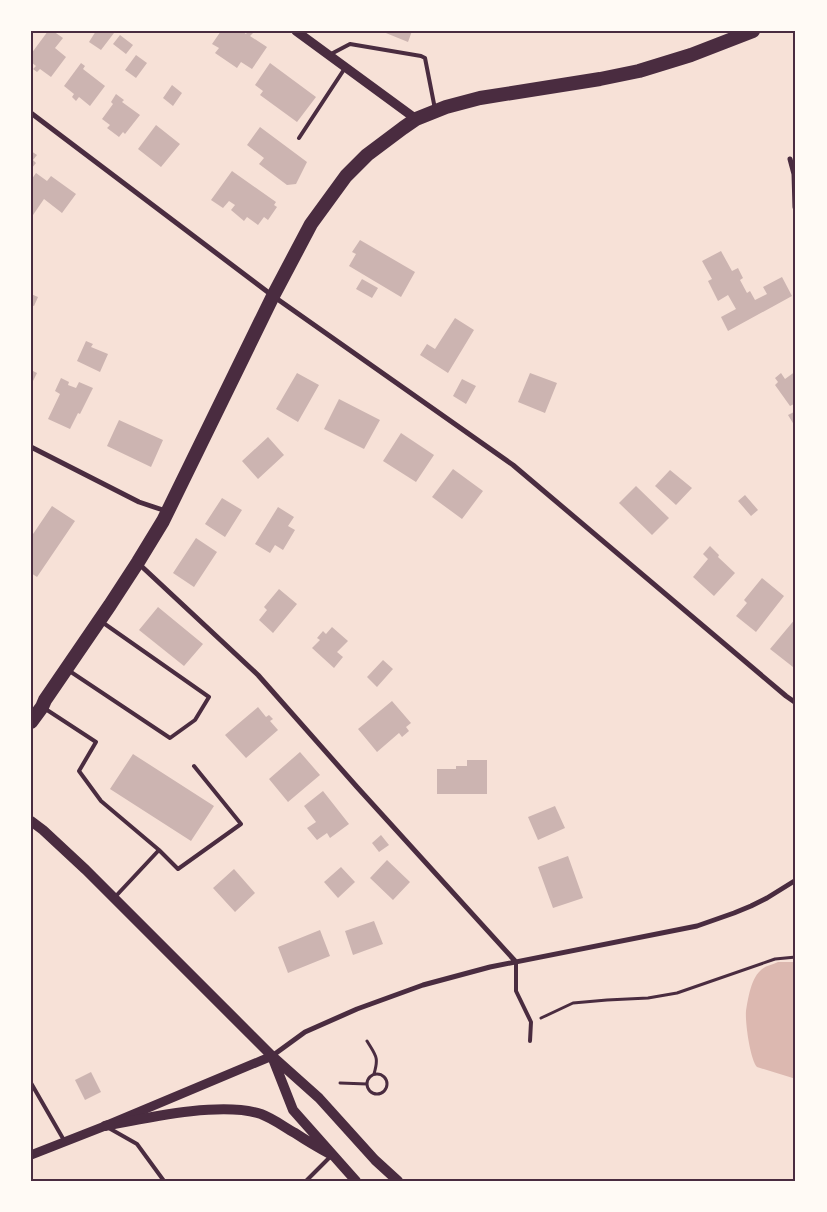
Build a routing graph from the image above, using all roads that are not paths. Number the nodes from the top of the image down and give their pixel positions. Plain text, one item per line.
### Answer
1 (296, 31) edge
2 (753, 31) edge
3 (329, 56) junction
4 (345, 68) junction
5 (436, 111) junction
6 (31, 113) edge
7 (416, 119) junction
8 (299, 138) dead end
9 (790, 159) dead end
10 (796, 210) edge
11 (273, 296) junction
12 (31, 447) edge
13 (168, 511) junction
14 (138, 562) junction
15 (100, 620) junction
16 (66, 669) junction
17 (796, 703) edge
18 (42, 707) junction
19 (31, 722) edge
20 (194, 766) dead end
21 (31, 822) edge
22 (159, 850) junction
23 (796, 880) edge
24 (114, 898) junction
25 (516, 962) junction
26 (530, 1041) dead end
27 (272, 1056) junction
28 (31, 1083) edge
29 (105, 1126) junction
30 (65, 1142) junction
31 (31, 1155) edge
32 (332, 1155) junction
33 (164, 1181) edge
34 (306, 1181) edge
35 (356, 1181) edge
36 (398, 1181) edge

1 - 3 street
2 - 5 highway
3 - 4 street
3 - 5 lane
4 - 7 street
4 - 8 lane
5 - 7 highway
6 - 11 street
7 - 11 highway
9 - 10 street
11 - 13 highway
11 - 17 street
12 - 13 street
13 - 14 highway
14 - 15 highway
14 - 25 street
15 - 16 highway
15 - 16 lane
16 - 18 highway
18 - 19 highway
18 - 22 lane
20 - 22 lane
21 - 24 main road
22 - 24 lane
23 - 25 street
24 - 27 main road
25 - 26 lane
25 - 27 street
27 - 29 street
27 - 32 main road
27 - 36 main road
28 - 30 lane
29 - 30 street
29 - 32 main road
29 - 33 lane
30 - 31 street
32 - 34 lane
32 - 35 main road

